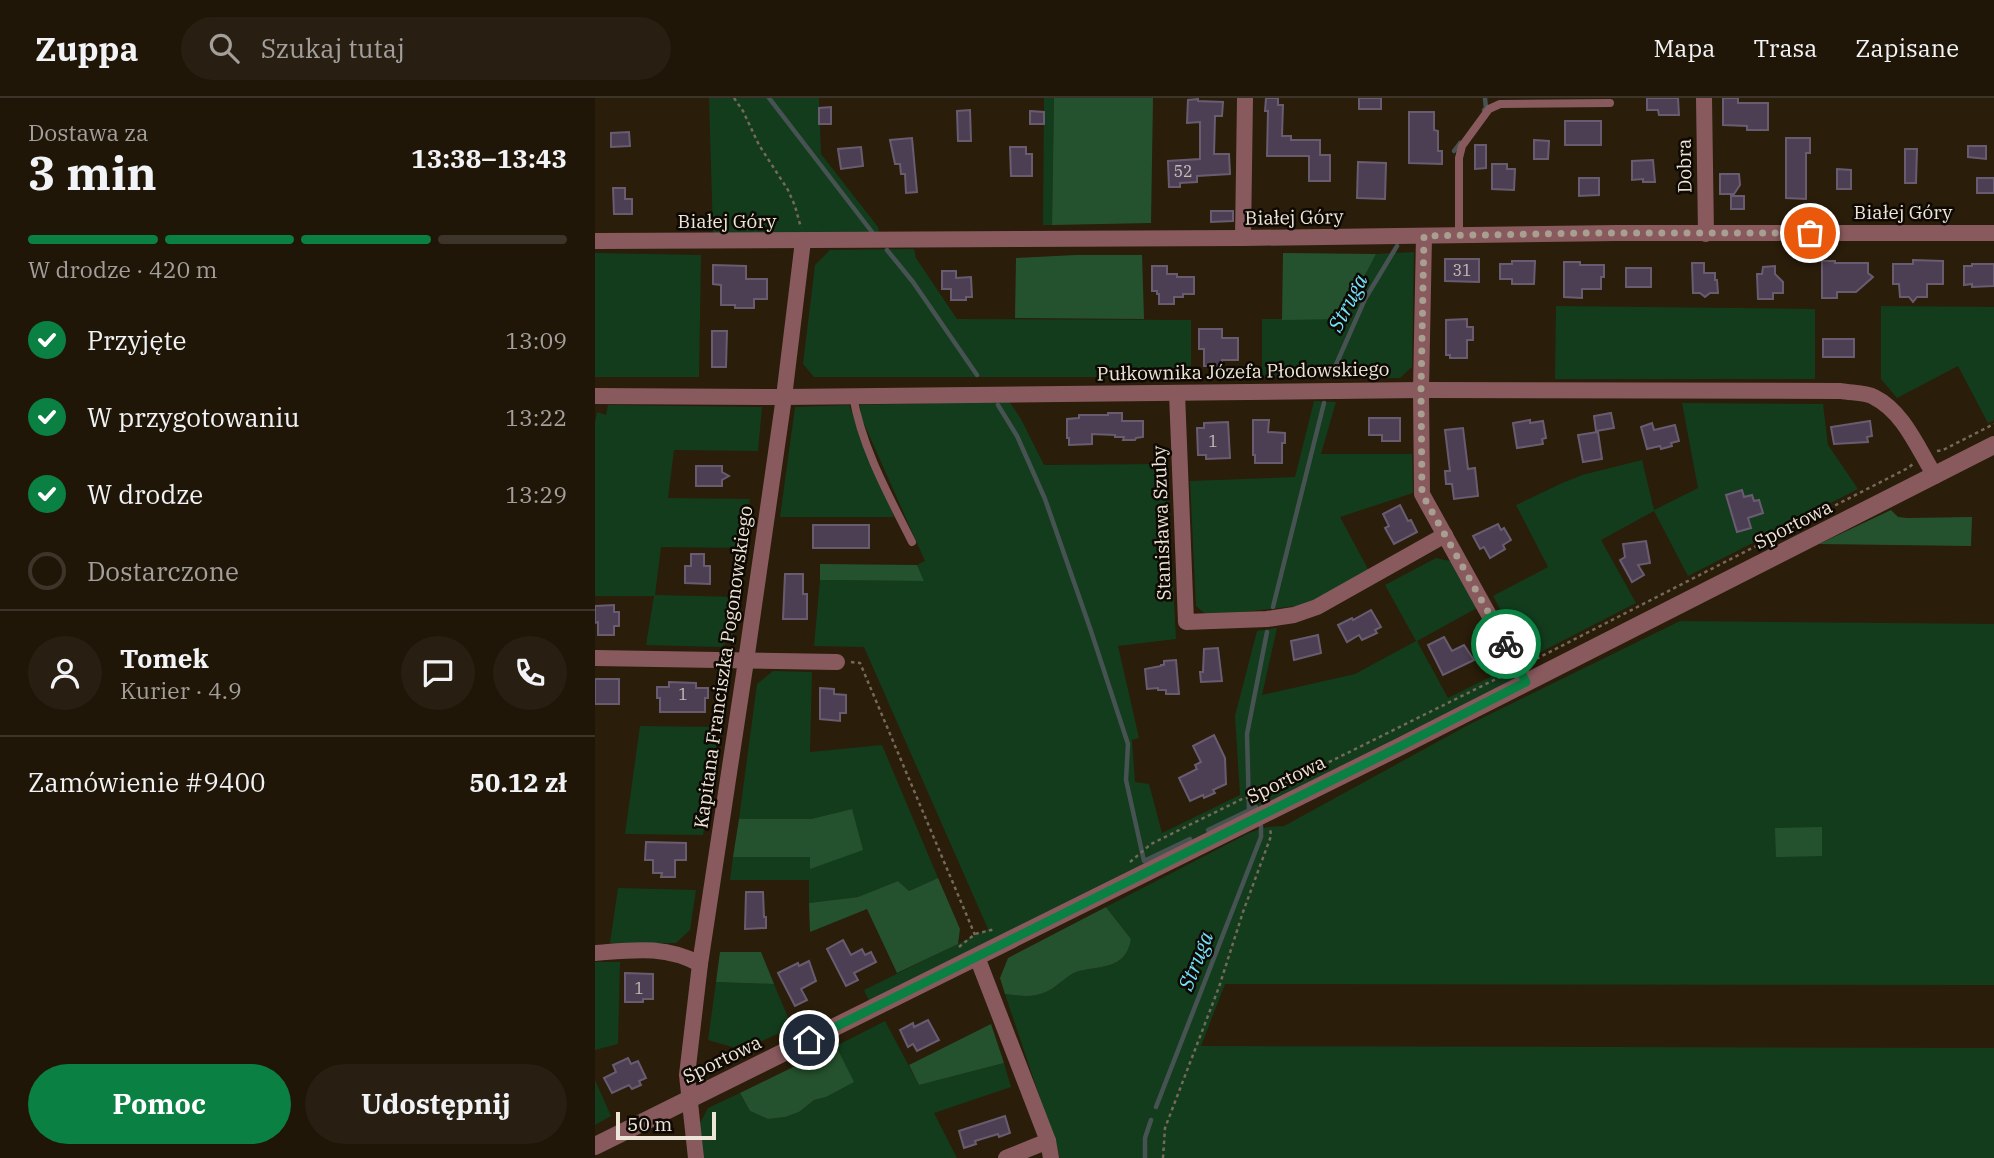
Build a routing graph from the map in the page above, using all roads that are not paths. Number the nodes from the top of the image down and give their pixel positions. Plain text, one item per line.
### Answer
1 (1245, 98) edge
2 (1704, 98) edge
3 (1610, 103) dead end
4 (1706, 233) junction
5 (1994, 233) edge
6 (1459, 235) junction
7 (1424, 236) junction
8 (1243, 238) junction
9 (595, 241) edge
10 (803, 241) junction
11 (1421, 390) junction
12 (1177, 393) junction
13 (595, 396) edge
14 (853, 396) junction
15 (783, 397) junction
16 (1994, 445) edge
17 (1935, 476) junction
18 (1445, 535) junction
19 (912, 542) dead end
20 (595, 658) edge
21 (746, 661) junction
22 (837, 662) road end
23 (1526, 682) junction
24 (595, 953) edge
25 (980, 955) junction
26 (700, 964) junction
27 (690, 1099) junction
28 (1048, 1141) junction
29 (595, 1146) edge
30 (696, 1158) edge
31 (1006, 1158) edge
32 (1051, 1158) edge

1 - 8 street
2 - 4 street, Dobra
3 - 6 lane
4 - 5 street, Białej Góry
4 - 6 street, Białej Góry
6 - 7 street, Białej Góry
7 - 8 street, Białej Góry
7 - 11 street
8 - 10 street, Białej Góry
9 - 10 street, Białej Góry
10 - 15 street, Kapitana Franciszka Pogonowskiego
11 - 12 street, Pułkownika Józefa Płodowskiego
11 - 17 street, Pułkownika Józefa Płodowskiego
11 - 18 street
12 - 14 street, Pułkownika Józefa Płodowskiego
12 - 18 street, Stanisława Szuby
13 - 15 street, Pułkownika Józefa Płodowskiego
14 - 15 street, Pułkownika Józefa Płodowskiego
14 - 19 lane
15 - 21 street, Kapitana Franciszka Pogonowskiego
16 - 17 street, Sportowa
17 - 23 street, Sportowa
18 - 23 street
20 - 21 street
21 - 22 street
21 - 26 street, Kapitana Franciszka Pogonowskiego
23 - 25 street, Sportowa
24 - 26 street
25 - 27 street, Sportowa
25 - 28 street
26 - 27 street, Kapitana Franciszka Pogonowskiego
27 - 29 street, Sportowa
27 - 30 street, Kapitana Franciszka Pogonowskiego
28 - 31 street
28 - 32 street

